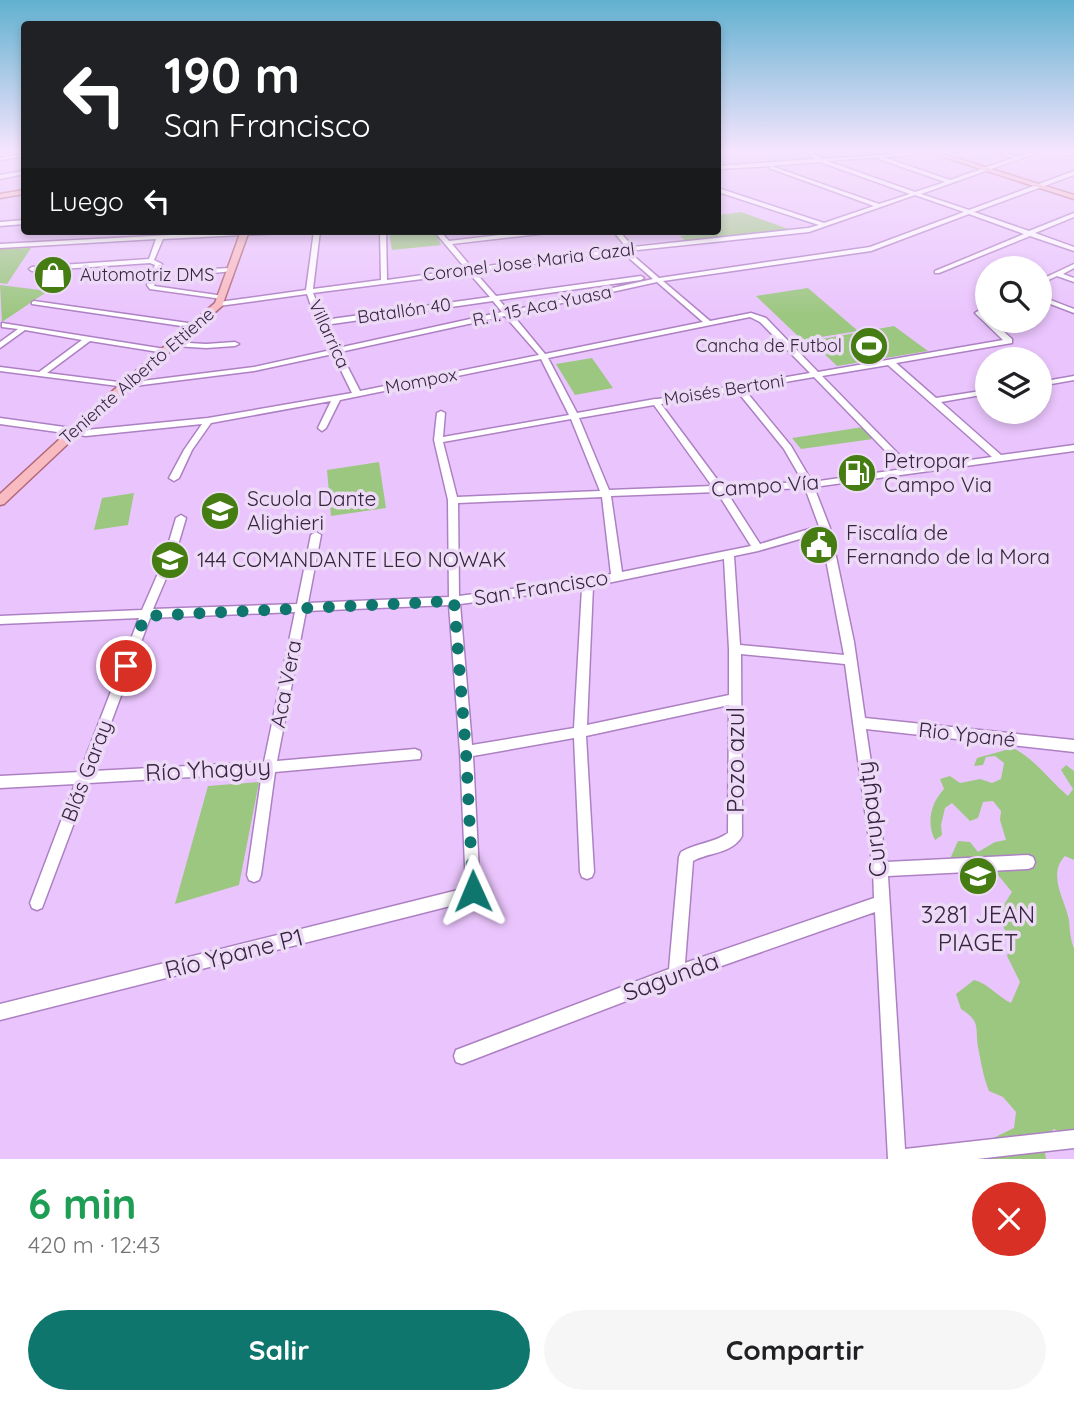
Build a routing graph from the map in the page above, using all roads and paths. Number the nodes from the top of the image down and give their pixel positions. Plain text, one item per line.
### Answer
1 (767, 206) edge
2 (878, 206) edge
3 (952, 206) edge
4 (986, 206) edge
5 (970, 212) junction
6 (1074, 215) edge
7 (21, 222) edge
8 (0, 224) edge
9 (825, 225) junction
10 (1031, 234) junction
11 (130, 235) edge
12 (202, 235) edge
13 (244, 235) edge
14 (316, 235) edge
15 (383, 235) edge
16 (441, 235) edge
17 (515, 235) edge
18 (619, 235) edge
19 (160, 238) junction
20 (127, 240) junction
21 (449, 243) junction
22 (0, 246) edge
23 (1074, 249) edge
24 (628, 250) junction
25 (151, 261) junction
26 (1074, 266) edge
27 (32, 269) dead end
28 (231, 270) junction
29 (470, 270) junction
30 (937, 272) dead end
31 (1057, 274) junction
32 (1052, 276) edge
33 (195, 277) dead end
34 (656, 278) junction
35 (1074, 280) edge
36 (384, 281) junction
37 (309, 291) junction
38 (495, 298) junction
39 (220, 301) junction
40 (34, 303) dead end
41 (1052, 303) edge
42 (1074, 311) edge
43 (509, 314) junction
44 (321, 323) junction
45 (708, 323) junction
46 (5, 325) dead end
47 (195, 326) junction
48 (23, 328) junction
49 (1001, 333) edge
50 (88, 339) junction
51 (235, 344) dead end
52 (0, 346) edge
53 (170, 348) junction
54 (335, 350) junction
55 (544, 357) junction
56 (891, 363) junction
57 (0, 369) edge
58 (42, 373) junction
59 (816, 375) junction
60 (1074, 378) edge
61 (1052, 382) edge
62 (126, 385) junction
63 (738, 387) junction
64 (357, 394) junction
65 (975, 394) edge
66 (337, 398) junction
67 (655, 401) junction
68 (933, 401) junction
69 (441, 413) dead end
70 (574, 416) junction
71 (0, 421) edge
72 (208, 421) junction
73 (322, 428) dead end
74 (74, 431) junction
75 (438, 440) junction
76 (1074, 447) edge
77 (1000, 459) junction
78 (909, 470) junction
79 (174, 478) dead end
80 (809, 485) junction
81 (720, 490) junction
82 (606, 494) junction
83 (453, 500) junction
84 (0, 501) edge
85 (180, 518) dead end
86 (825, 528) junction
87 (316, 535) dead end
88 (758, 548) junction
89 (729, 554) junction
90 (617, 577) junction
91 (588, 583) junction
92 (454, 601) junction
93 (301, 608) junction
94 (145, 616) junction
95 (0, 620) edge
96 (735, 649) junction
97 (850, 660) junction
98 (736, 698) junction
99 (860, 723) junction
100 (580, 732) junction
101 (1074, 746) edge
102 (466, 752) junction
103 (415, 755) dead end
104 (269, 767) junction
105 (85, 775) junction
106 (0, 782) edge
107 (1028, 862) dead end
108 (880, 869) junction
109 (587, 872) dead end
110 (254, 874) dead end
111 (881, 902) junction
112 (37, 903) dead end
113 (676, 974) junction
114 (0, 1012) edge
115 (463, 1056) dead end
116 (1074, 1139) edge
117 (897, 1159) edge

1 - 9 street
2 - 9 street, Coronel Jose Maria Cazal
3 - 5 street
4 - 5 street, R. I. 15 Aca Yuasa
5 - 10 street
5 - 34 street, R. I. 15 Aca Yuasa
6 - 10 street
7 - 8 street
9 - 24 street, Coronel Jose Maria Cazal
10 - 23 street
10 - 30 street
11 - 20 street
12 - 19 street
13 - 28 main road, Teniente Alberto Ettiene
14 - 37 street, Villarrica
15 - 36 street
16 - 21 street
17 - 21 street
18 - 24 street
19 - 20 street
19 - 25 street
20 - 22 street
21 - 29 street
24 - 29 street, Coronel Jose Maria Cazal
24 - 34 street
25 - 27 street
25 - 39 street, Coronel Jose Maria Cazal
26 - 31 street
28 - 33 street
28 - 39 main road, Teniente Alberto Ettiene
29 - 36 street, Coronel Jose Maria Cazal
29 - 38 street
31 - 32 street
31 - 35 street
34 - 38 street, Batallón 40
34 - 43 street, R. I. 15 Aca Yuasa
34 - 45 street
36 - 37 street, Coronel Jose Maria Cazal
37 - 39 street, Coronel Jose Maria Cazal
37 - 44 street, Villarrica
38 - 43 street
38 - 44 street, Batallón 40
39 - 47 main road, Teniente Alberto Ettiene
40 - 47 street
41 - 42 street
43 - 54 street, R. I. 15 Aca Yuasa
43 - 55 street
44 - 54 street, Villarrica
45 - 55 street, Mompox
45 - 59 street, Mompox
46 - 48 street
47 - 53 main road, Teniente Alberto Ettiene
48 - 50 street
48 - 52 street
49 - 56 street, Moisés Bertoni
50 - 53 street
50 - 58 street
51 - 53 street
53 - 62 main road, Teniente Alberto Ettiene
54 - 62 street, R. I. 15 Aca Yuasa
54 - 64 street, Villarrica
55 - 64 street, Mompox
55 - 70 street
56 - 59 street, Moisés Bertoni
56 - 68 street
57 - 58 street, R. I. 15 Aca Yuasa
58 - 62 street, R. I. 15 Aca Yuasa
59 - 63 street, Moisés Bertoni
59 - 78 street
60 - 61 street
62 - 74 main road, Teniente Alberto Ettiene
63 - 67 street, Moisés Bertoni
63 - 80 street, Curupayty
64 - 66 street, Mompox
65 - 68 street
66 - 72 street, Mompox
66 - 73 street
67 - 70 street, Moisés Bertoni
67 - 81 street
68 - 77 street
69 - 75 street
70 - 75 street, Moisés Bertoni
70 - 82 street
71 - 74 street, Mompox
72 - 74 street, Mompox
72 - 79 street
74 - 84 main road, Teniente Alberto Ettiene
75 - 83 street
76 - 77 street, Campo Vía
77 - 78 street, Campo Vía
78 - 80 street, Campo Vía
80 - 81 street, Campo Vía
80 - 86 street, Curupayty
81 - 82 street, Campo Vía
81 - 88 street
82 - 83 street, Campo Vía
82 - 90 street
83 - 92 street
85 - 94 street, Blás Garay
86 - 88 street, San Francisco
86 - 97 street, Curupayty
87 - 93 street, Aca Vera
88 - 89 street, San Francisco
89 - 90 street, San Francisco
89 - 96 street, Pozo azul
90 - 91 street, San Francisco
91 - 92 street, San Francisco
91 - 100 street
92 - 93 street, San Francisco
92 - 102 street
93 - 94 street, San Francisco
93 - 104 street, Aca Vera
94 - 95 street, San Francisco
94 - 105 street, Blás Garay
96 - 97 street
96 - 98 street, Pozo azul
97 - 99 street, Curupayty
98 - 100 street
98 - 113 street, Pozo azul
99 - 101 street, Rio Ypané
99 - 108 street, Curupayty
100 - 102 street
100 - 109 street
102 - 114 street, Río Ypane P1
103 - 104 street, Río Yhaguy
104 - 105 street, Río Yhaguy
104 - 110 street, Aca Vera
105 - 106 street, Río Yhaguy
105 - 112 street, Blás Garay
107 - 108 street
108 - 111 street, Curupayty
111 - 113 street, Sagunda
111 - 117 street, Curupayty
113 - 115 street, Sagunda
116 - 117 street

